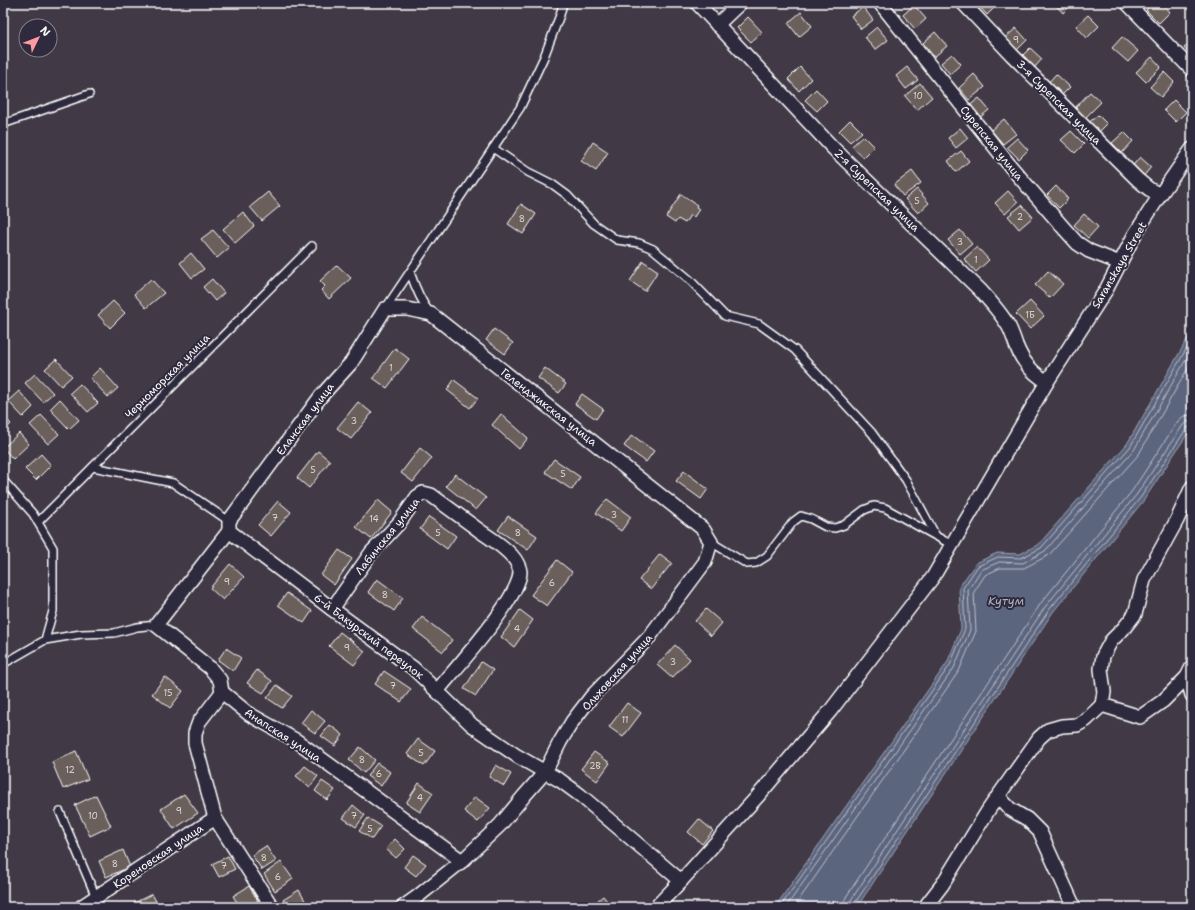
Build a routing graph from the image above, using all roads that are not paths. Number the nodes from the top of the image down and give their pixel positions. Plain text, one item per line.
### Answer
1 (563, 3) edge
2 (697, 3) edge
3 (740, 3) edge
4 (880, 3) edge
5 (963, 3) edge
6 (1127, 3) edge
7 (717, 25) junction
8 (1192, 70) edge
9 (89, 94) dead end
10 (3, 124) edge
11 (493, 148) junction
12 (1192, 149) edge
13 (1160, 195) junction
14 (312, 246) dead end
15 (1120, 263) junction
16 (410, 272) junction
17 (385, 309) junction
18 (431, 314) junction
19 (1047, 382) junction
20 (92, 467) junction
21 (3, 480) edge
22 (1192, 487) edge
23 (38, 522) junction
24 (229, 526) junction
25 (936, 536) junction
26 (711, 542) junction
27 (952, 545) junction
28 (332, 609) junction
29 (156, 625) junction
30 (45, 640) junction
31 (3, 664) edge
32 (1189, 672) edge
33 (437, 691) junction
34 (222, 692) junction
35 (1192, 695) edge
36 (1102, 705) junction
37 (545, 772) junction
38 (998, 796) junction
39 (60, 812) dead end
40 (215, 818) junction
41 (462, 861) junction
42 (681, 881) junction
43 (96, 897) junction
44 (81, 907) edge
45 (272, 907) edge
46 (403, 907) edge
47 (656, 907) edge
48 (925, 907) edge
49 (1074, 907) edge

1 - 11 lane
2 - 7 street, 2-я Сурепская улица
3 - 7 street
4 - 15 street, Сурепская улица
5 - 13 street, 3-я Сурепская улица
6 - 8 street
7 - 19 street, 2-я Сурепская улица
9 - 10 lane
11 - 16 lane
11 - 25 lane
12 - 13 street, Saranskaya Street
13 - 15 street, Saranskaya Street
14 - 20 lane, Черноморская улица
15 - 19 street, Saranskaya Street
16 - 17 lane
16 - 18 lane
17 - 18 street, Геленджикская улица
17 - 24 street, Еланская улица
18 - 26 street, Геленджикская улица
19 - 27 street, Saranskaya Street
20 - 23 lane, Черноморская улица
20 - 24 lane
21 - 23 lane
22 - 36 street
23 - 30 lane
24 - 28 street, 6-й Бакурский переулок
24 - 29 street
25 - 26 lane
25 - 27 lane
26 - 37 street, Ольховская улица
27 - 42 street, Saranskaya Street
28 - 33 street, 6-й Бакурский переулок
28 - 33 street, Лабинская улица
29 - 30 lane
29 - 34 street, Анапская улица
30 - 31 lane
32 - 35 street
32 - 36 street
33 - 37 street, 6-й Бакурский переулок
34 - 40 street
34 - 41 street, Анапская улица
36 - 38 street
37 - 41 street, Ольховская улица
37 - 42 street, 6-й Бакурский переулок
38 - 48 street
38 - 49 street
39 - 43 lane
40 - 43 street, Кореновская улица
40 - 45 street
41 - 46 street, Ольховская улица
42 - 47 street, Saranskaya Street
43 - 44 street, Кореновская улица

